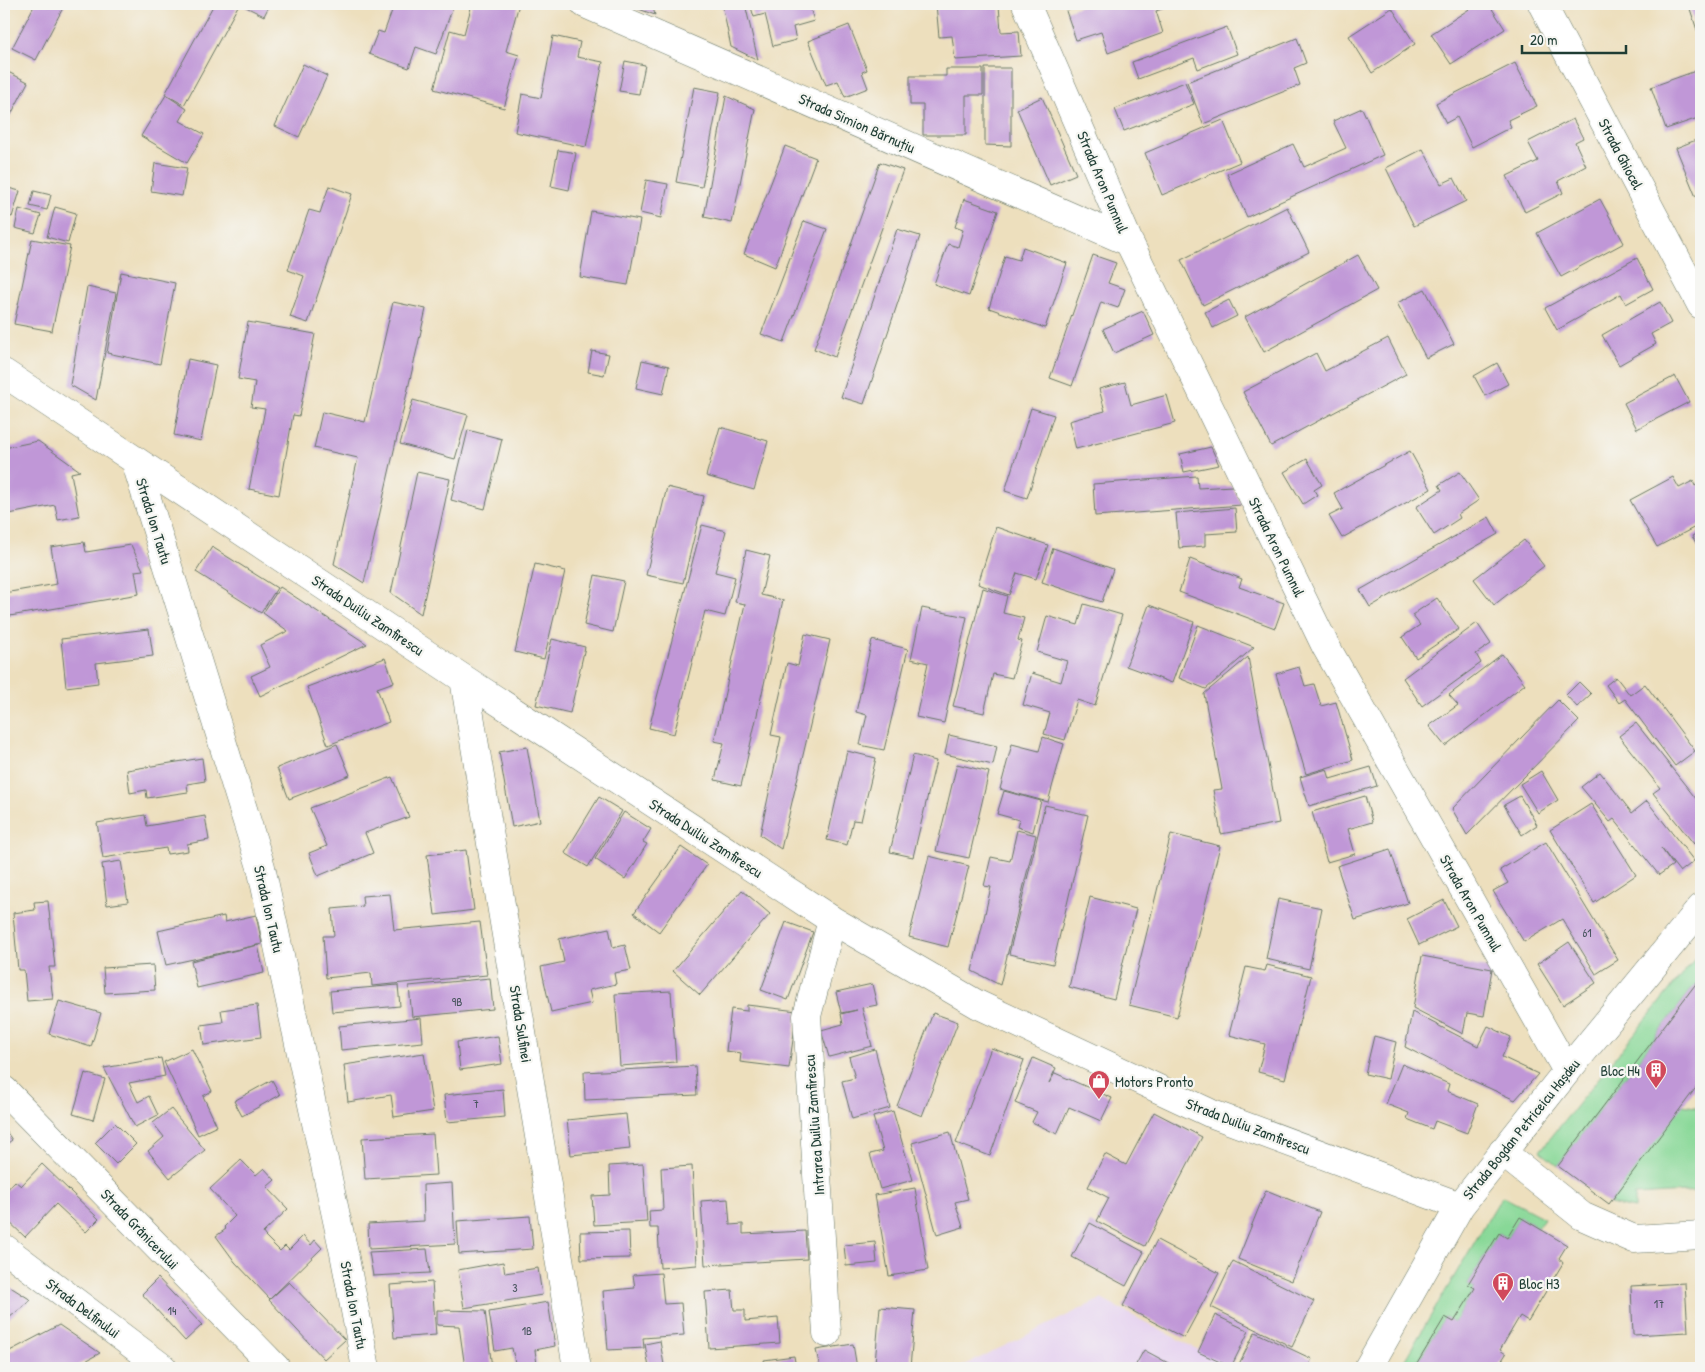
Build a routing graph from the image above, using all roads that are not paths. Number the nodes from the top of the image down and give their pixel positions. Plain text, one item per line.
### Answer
1 (585, 4) edge
2 (1026, 4) edge
3 (1542, 4) edge
4 (1129, 242) junction
5 (1701, 305) edge
6 (4, 373) edge
7 (135, 460) junction
8 (464, 679) junction
9 (1701, 908) edge
10 (832, 920) junction
11 (1567, 1071) junction
12 (4, 1090) edge
13 (1502, 1152) junction
14 (1460, 1206) junction
15 (1701, 1234) edge
16 (4, 1248) edge
17 (827, 1333) dead end
18 (163, 1368) edge
19 (276, 1368) edge
20 (366, 1368) edge
21 (577, 1368) edge
22 (1368, 1368) edge

1 - 4 street, Strada Simion Bărnuțiu
2 - 4 street, Strada Aron Pumnul
3 - 5 street, Strada Ghiocel
4 - 11 street, Strada Aron Pumnul
6 - 7 street, Strada Duiliu Zamfirescu
7 - 8 street, Strada Duiliu Zamfirescu
7 - 20 street, Strada Ion Tautu
8 - 10 street, Strada Duiliu Zamfirescu
8 - 21 street, Strada Sulfinei
9 - 11 street, Strada Bogdan Petriceicu Hașdeu
10 - 14 street, Strada Duiliu Zamfirescu
10 - 17 street, Intrarea Duiliu Zamfirescu
11 - 13 street, Strada Bogdan Petriceicu Hașdeu
12 - 19 street, Strada Grănicerului
13 - 14 street, Strada Bogdan Petriceicu Hașdeu
13 - 15 street
14 - 22 street, Strada Bogdan Petriceicu Hașdeu
16 - 18 street, Strada Delfinului

